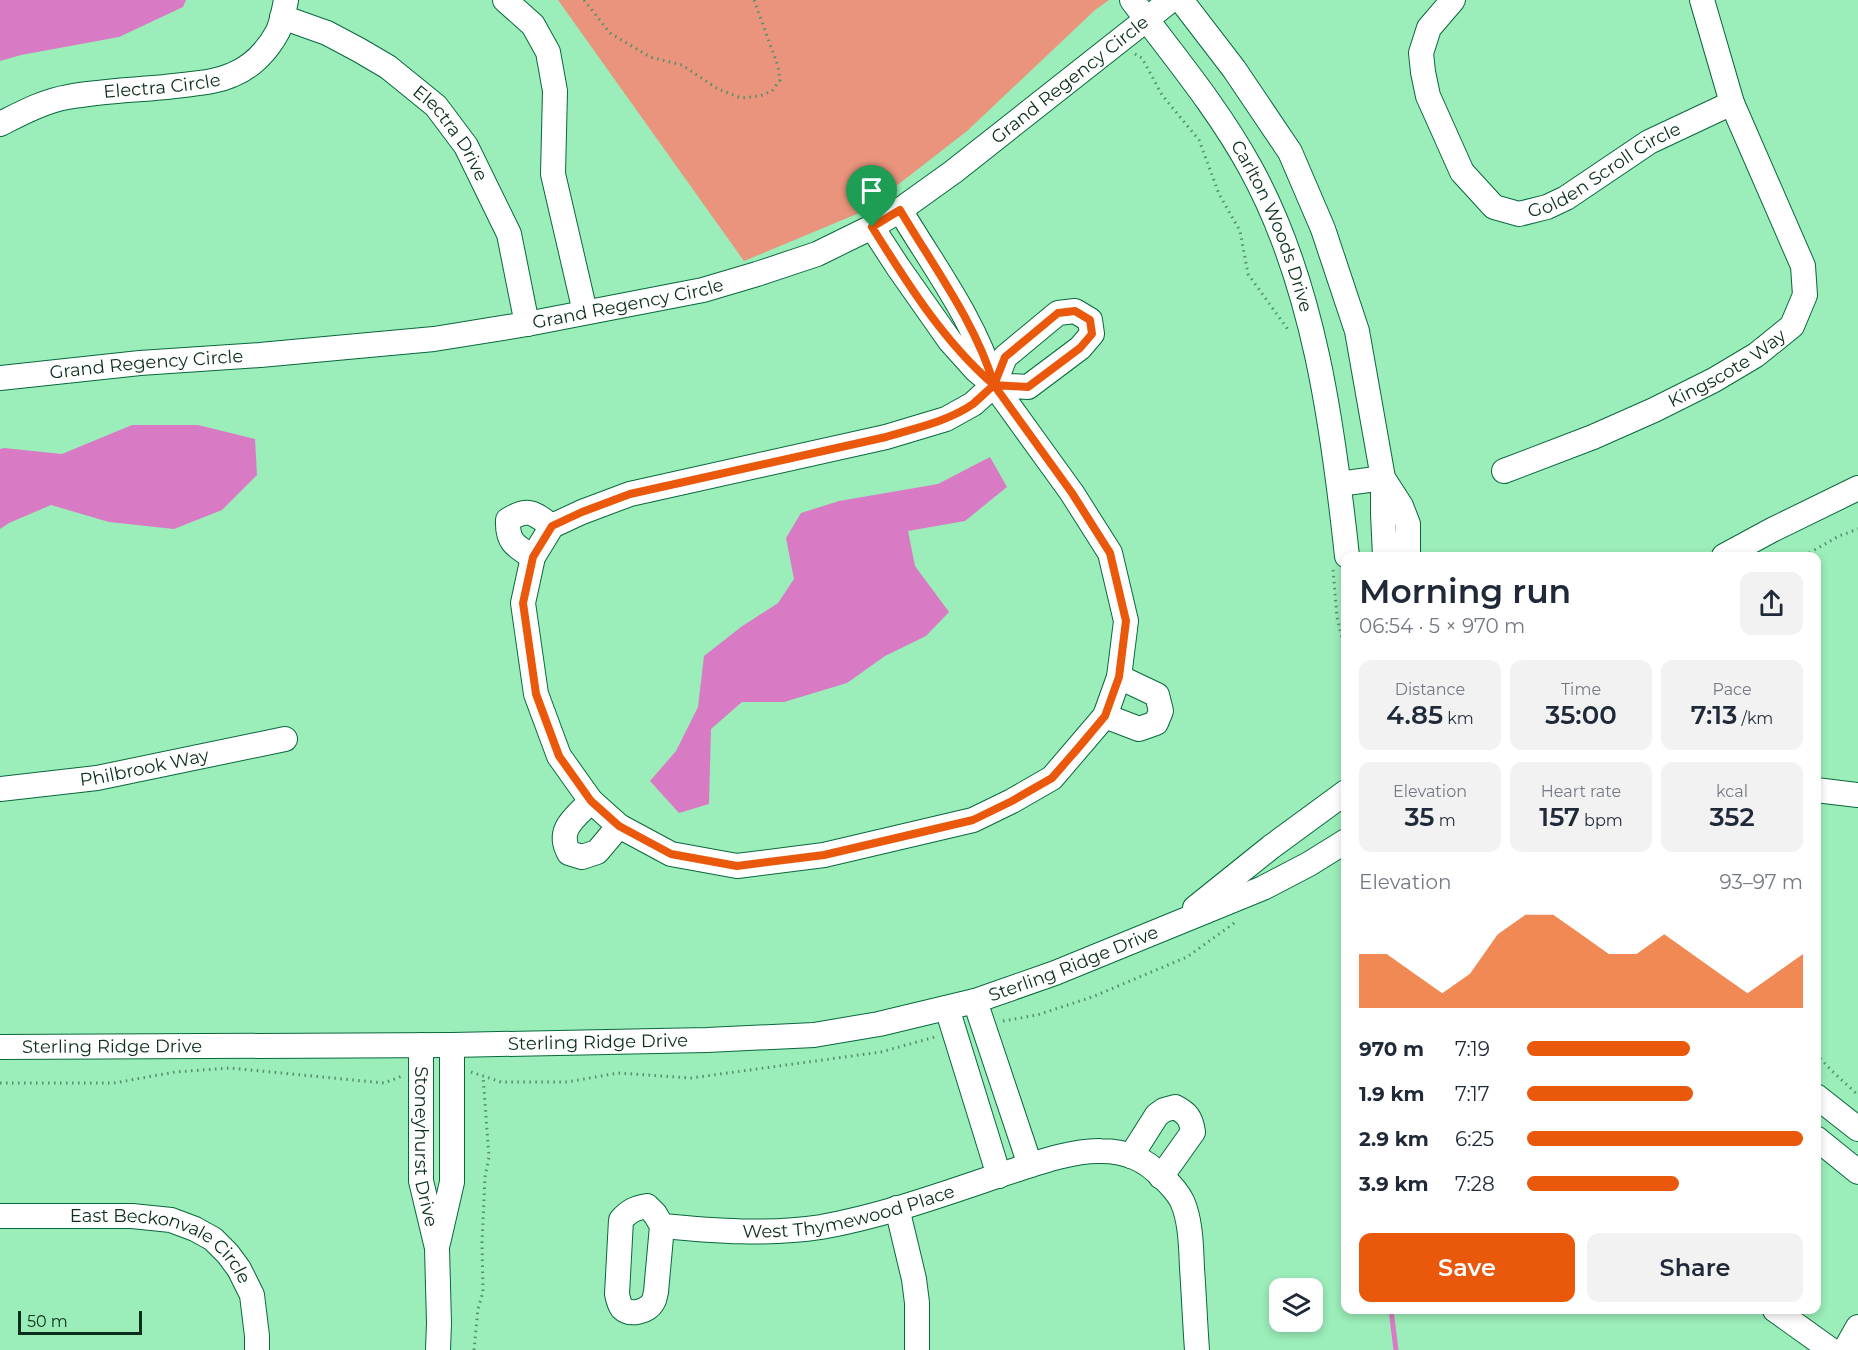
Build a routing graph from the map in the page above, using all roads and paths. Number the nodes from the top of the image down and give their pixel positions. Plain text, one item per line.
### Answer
1 (505, 0) edge
2 (584, 0) edge
3 (754, 0) edge
4 (1132, 0) edge
5 (1171, 0) edge
6 (1181, 0) edge
7 (1453, 0) edge
8 (1702, 0) edge
9 (284, 9) edge
10 (1147, 19) junction
11 (1134, 53) dead end
12 (1732, 103) junction
13 (0, 124) edge
14 (900, 210) junction
15 (872, 227) junction
16 (585, 312) junction
17 (527, 324) junction
18 (1292, 338) dead end
19 (0, 378) edge
20 (994, 385) junction
21 (1504, 471) dead end
22 (1383, 478) junction
23 (1339, 484) junction
24 (1858, 488) edge
25 (552, 526) junction
26 (1858, 529) edge
27 (1385, 552) edge
28 (1408, 552) edge
29 (1731, 552) edge
30 (1811, 552) edge
31 (533, 557) junction
32 (1340, 563) edge
33 (1341, 633) edge
34 (1119, 677) junction
35 (1105, 716) junction
36 (285, 739) dead end
37 (0, 789) edge
38 (1821, 791) edge
39 (1858, 795) edge
40 (1341, 796) edge
41 (591, 801) junction
42 (619, 826) junction
43 (1341, 844) edge
44 (1177, 922) junction
45 (975, 1002) junction
46 (947, 1008) junction
47 (421, 1045) junction
48 (452, 1045) junction
49 (0, 1047) edge
50 (1821, 1059) edge
51 (483, 1076) dead end
52 (1858, 1095) edge
53 (1821, 1100) edge
54 (1858, 1129) edge
55 (1821, 1142) edge
56 (1131, 1156) junction
57 (1030, 1166) junction
58 (1858, 1172) edge
59 (999, 1176) junction
60 (1161, 1177) junction
61 (897, 1208) junction
62 (0, 1216) edge
63 (662, 1226) dead end
64 (437, 1248) junction
65 (1781, 1314) edge
66 (1858, 1327) edge
67 (1858, 1344) edge
68 (257, 1350) edge
69 (438, 1350) edge
70 (474, 1350) edge
71 (917, 1350) edge
72 (1197, 1350) edge
73 (1831, 1350) edge
74 (1845, 1350) edge
75 (1850, 1350) edge

1 - 16 street
2 - 3 path
4 - 10 street, Carlton Woods Drive
5 - 10 street, Grand Regency Circle
6 - 22 street
7 - 12 street, Golden Scroll Circle
8 - 12 street, Kingscote Way
9 - 13 street, Electra Circle
9 - 17 street, Electra Drive
10 - 14 street, Grand Regency Circle
10 - 23 street, Carlton Woods Drive
11 - 18 path
12 - 21 street, Kingscote Way
14 - 15 street, Grand Regency Circle
14 - 20 street
15 - 16 street, Grand Regency Circle
15 - 20 street
16 - 17 street, Grand Regency Circle
17 - 19 street, Grand Regency Circle
20 - 25 street
20 - 34 street
22 - 23 street
22 - 27 street
22 - 28 street
23 - 32 street, Carlton Woods Drive
24 - 29 street
25 - 31 street
25 - 31 street
26 - 30 path
31 - 41 street
32 - 33 path
34 - 35 street
34 - 35 street
35 - 42 street
36 - 37 street, Philbrook Way
38 - 39 street
40 - 44 street, Sterling Ridge Drive
41 - 42 street
41 - 42 street
43 - 44 street, Sterling Ridge Drive
44 - 45 street, Sterling Ridge Drive
45 - 46 street, Sterling Ridge Drive
45 - 57 street
46 - 48 street, Sterling Ridge Drive
46 - 59 street
47 - 48 street, Sterling Ridge Drive
47 - 49 street, Sterling Ridge Drive
47 - 64 street, Stoneyhurst Drive
48 - 64 street, Stoneyhurst Drive
50 - 52 path
51 - 70 path
53 - 54 street
55 - 58 street
56 - 57 street, West Thymewood Place
56 - 60 street
56 - 60 street
57 - 59 street, West Thymewood Place
59 - 61 street, West Thymewood Place
60 - 72 street
61 - 63 street, West Thymewood Place
61 - 71 street
62 - 68 street, East Beckonvale Circle
64 - 69 street, Stoneyhurst Drive
65 - 73 street
66 - 74 street
67 - 75 street

